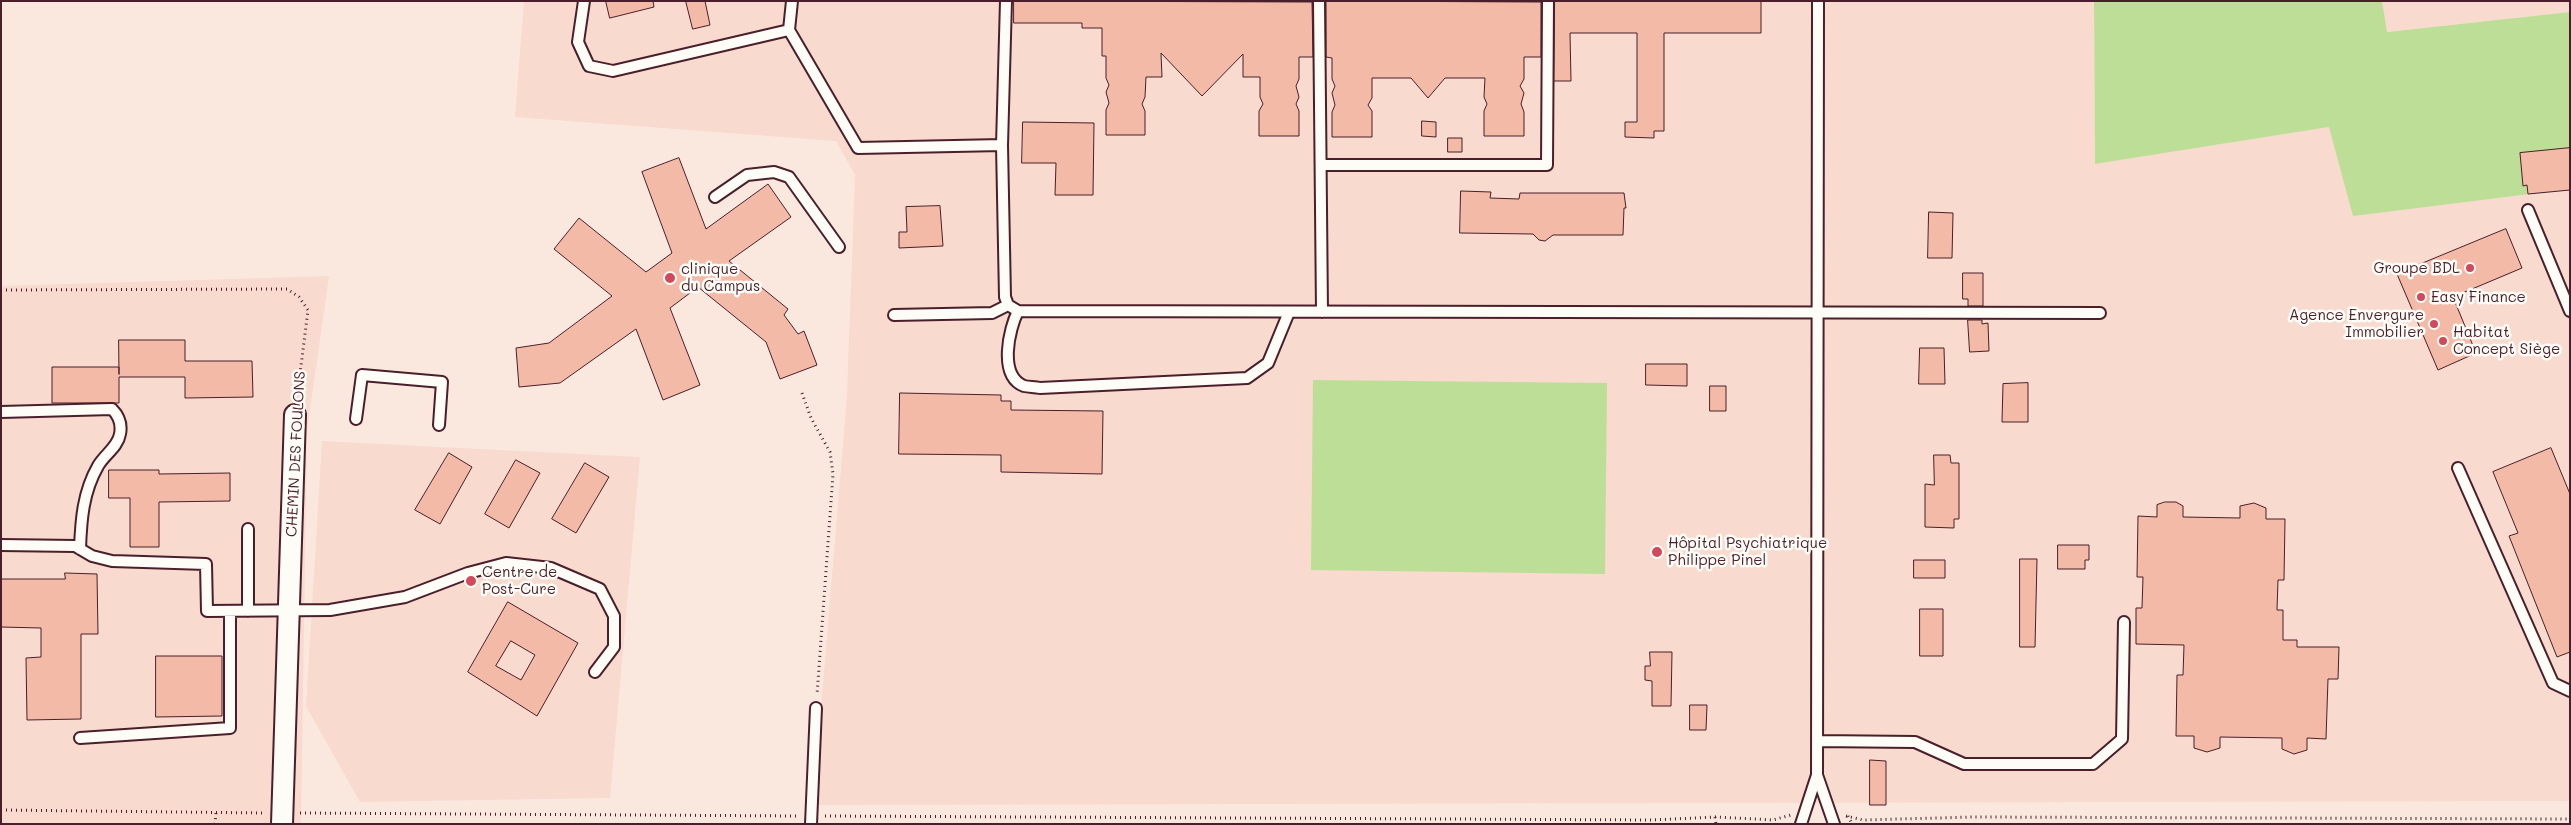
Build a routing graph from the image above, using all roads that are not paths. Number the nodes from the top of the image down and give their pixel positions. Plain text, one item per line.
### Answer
1 (584, 1) edge
2 (792, 1) edge
3 (1006, 1) edge
4 (1319, 1) edge
5 (1548, 1) edge
6 (1818, 1) edge
7 (789, 30) junction
8 (1002, 145) junction
9 (1321, 166) junction
10 (715, 197) dead end
11 (2528, 210) dead end
12 (839, 247) dead end
13 (1008, 305) junction
14 (1018, 311) junction
15 (2570, 311) edge
16 (1289, 312) junction
17 (1322, 312) junction
18 (1818, 312) junction
19 (2100, 313) dead end
20 (894, 314) dead end
21 (1, 412) edge
22 (295, 415) road end
23 (356, 419) dead end
24 (439, 425) dead end
25 (2458, 468) dead end
26 (248, 529) dead end
27 (1, 545) edge
28 (80, 549) junction
29 (230, 611) junction
30 (248, 611) junction
31 (288, 611) junction
32 (2124, 622) dead end
33 (595, 672) dead end
34 (2570, 691) edge
35 (816, 708) road end
36 (80, 738) dead end
37 (1817, 741) junction
38 (1817, 775) junction
39 (283, 818) edge
40 (812, 820) edge
41 (1801, 824) edge
42 (1834, 824) edge

1 - 7 lane
2 - 7 lane
3 - 8 lane
4 - 9 lane
5 - 9 lane
6 - 18 lane
7 - 8 lane
8 - 13 lane
9 - 17 lane
10 - 12 lane
11 - 15 lane
13 - 14 lane
13 - 20 lane
14 - 16 lane
14 - 16 lane
16 - 17 lane
17 - 18 lane
18 - 19 lane
18 - 37 lane
21 - 28 lane
22 - 31 street, CHEMIN DES FOULONS
23 - 24 lane
25 - 34 lane
26 - 30 lane
27 - 28 lane
28 - 29 lane
29 - 30 lane
29 - 36 lane
30 - 31 lane
31 - 33 lane
31 - 39 street, CHEMIN DES FOULONS
32 - 37 lane
35 - 40 lane
37 - 38 lane
38 - 41 lane
38 - 42 lane

